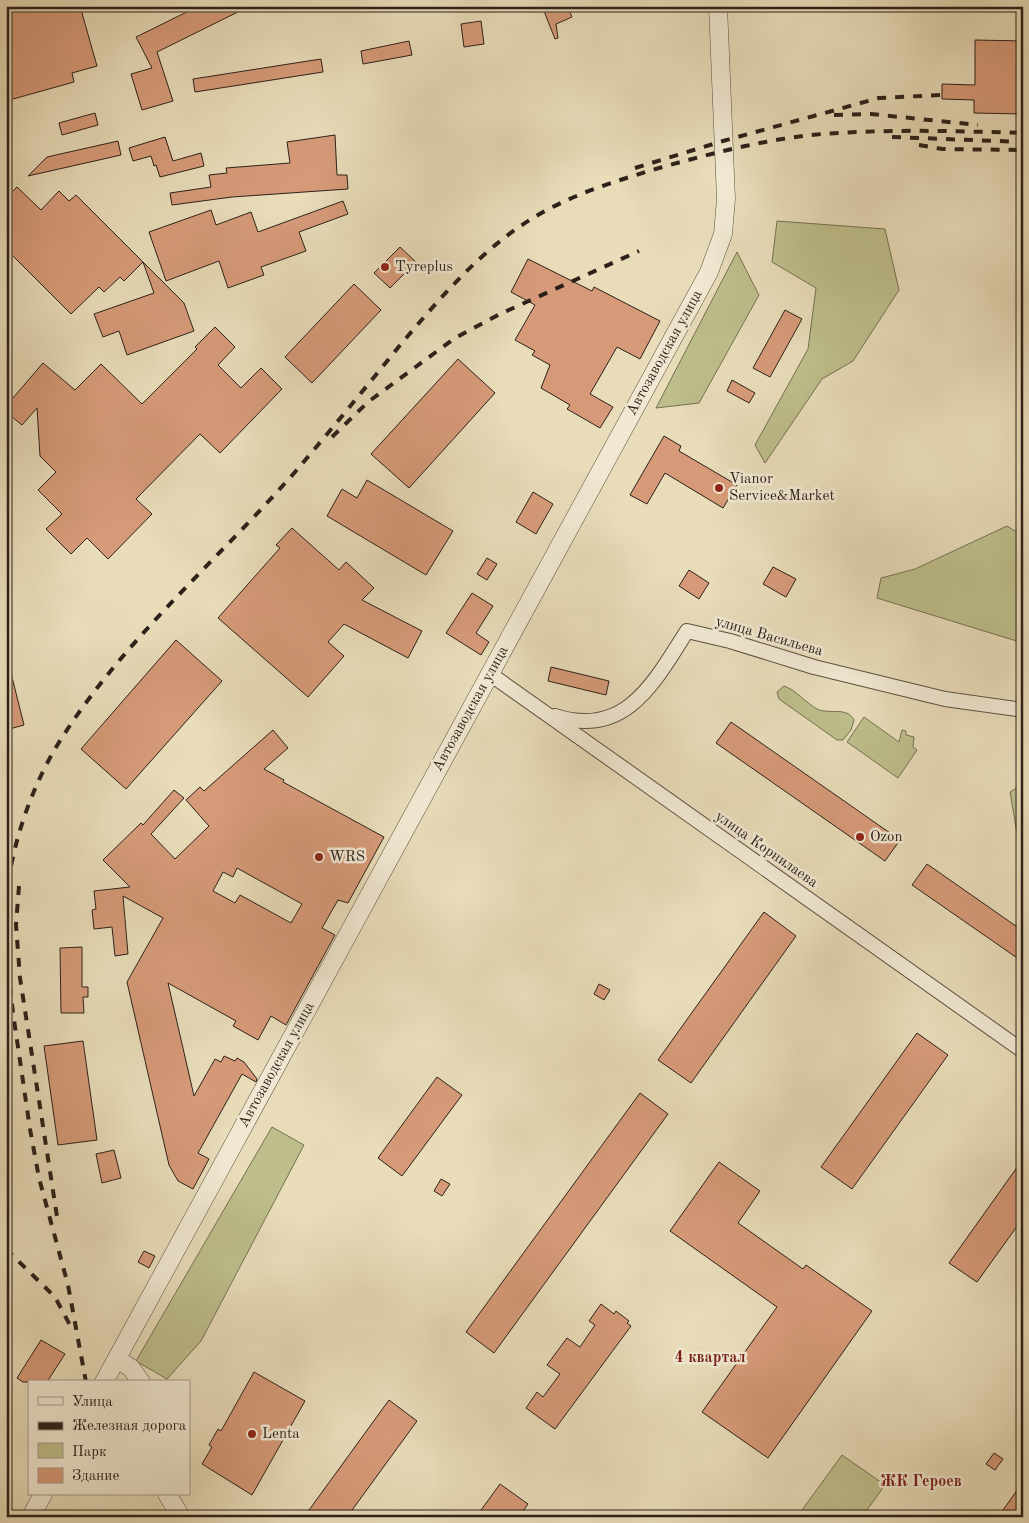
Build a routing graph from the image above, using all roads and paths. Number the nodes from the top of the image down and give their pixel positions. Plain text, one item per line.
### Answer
1 (718, 6) edge
2 (490, 674) junction
3 (1023, 710) edge
4 (545, 713) junction
5 (1023, 1051) edge
6 (117, 1358) junction
7 (105, 1380) edge
8 (140, 1380) edge
9 (42, 1496) edge
10 (168, 1496) edge
11 (31, 1517) edge
12 (182, 1517) edge

1 - 2 street, Автозаводская улица
2 - 4 street, улица Корнилаева
2 - 6 street, Автозаводская улица
3 - 4 street, улица Васильева
4 - 5 street, улица Корнилаева
6 - 7 street, Автозаводская улица
6 - 8 street
9 - 11 street
10 - 12 street

